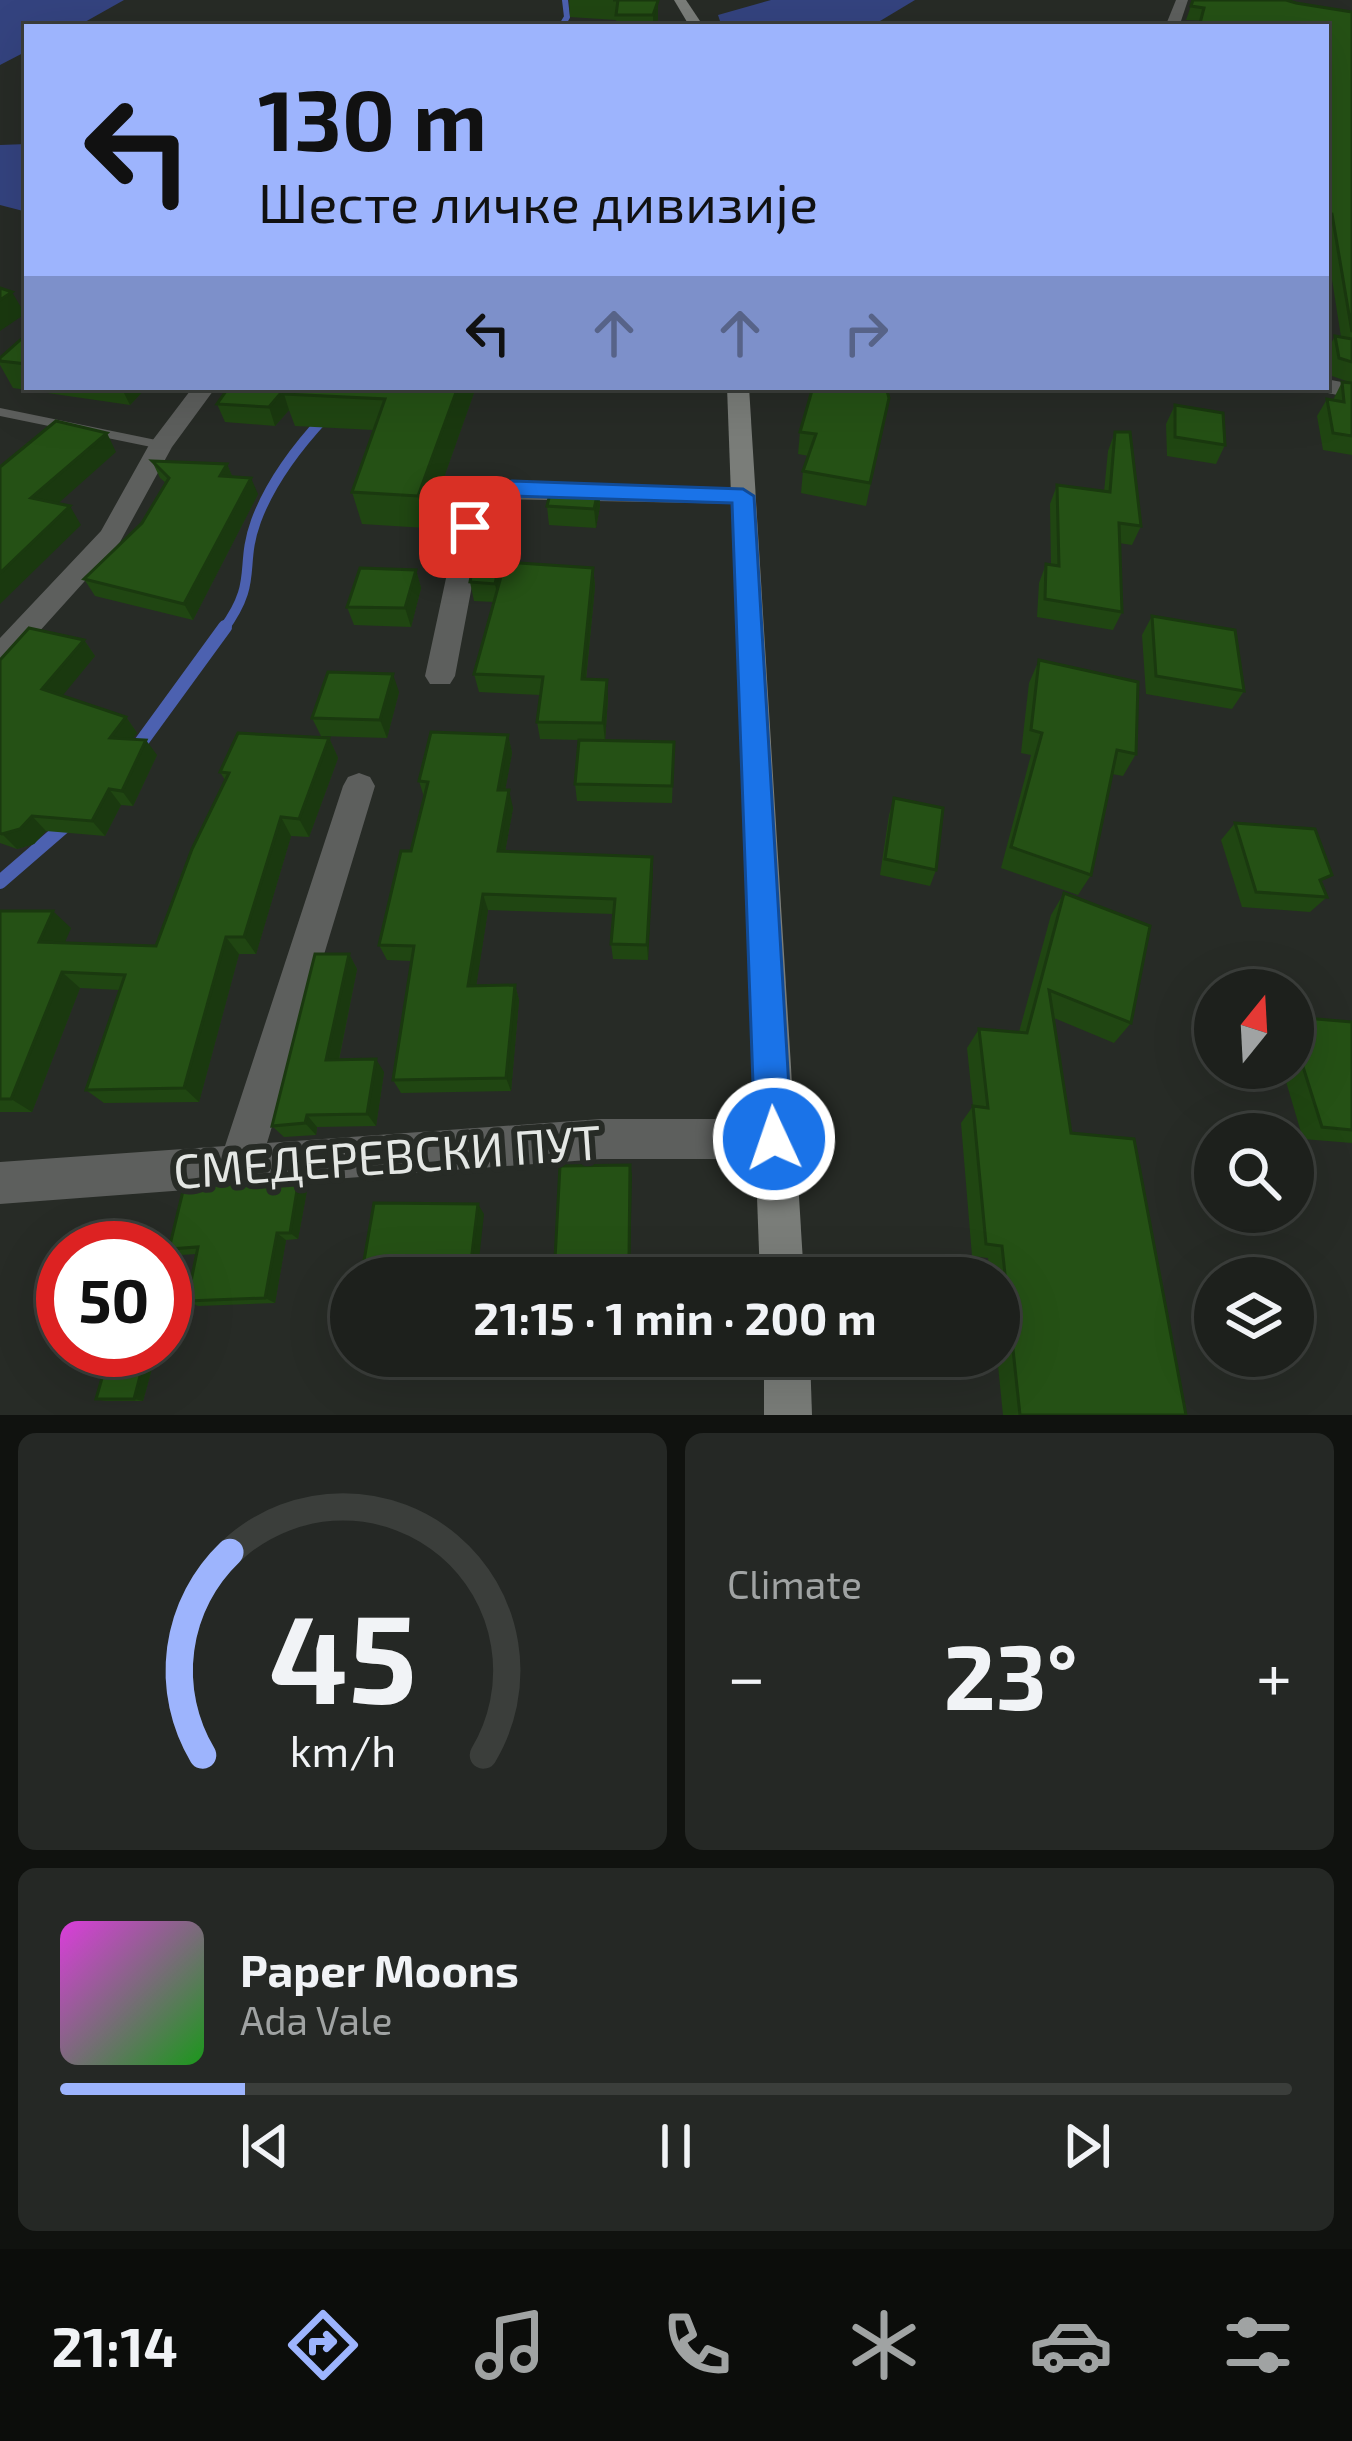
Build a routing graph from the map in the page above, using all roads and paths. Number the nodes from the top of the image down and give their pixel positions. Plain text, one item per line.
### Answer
1 (203, 390) edge
2 (738, 390) edge
3 (0, 412) edge
4 (161, 445) junction
5 (743, 496) junction
6 (0, 656) edge
7 (440, 676) dead end
8 (359, 786) dead end
9 (774, 1139) junction
10 (240, 1164) junction
11 (0, 1183) edge
12 (781, 1257) edge
13 (787, 1377) edge
14 (788, 1415) edge

1 - 4 street
2 - 5 main road
3 - 4 lane
4 - 6 street
5 - 7 street
5 - 9 main road
8 - 10 street
9 - 10 street, СМЕДЕРЕВСКИ ПУТ
9 - 12 main road
10 - 11 street, СМЕДЕРЕВСКИ ПУТ
13 - 14 main road

